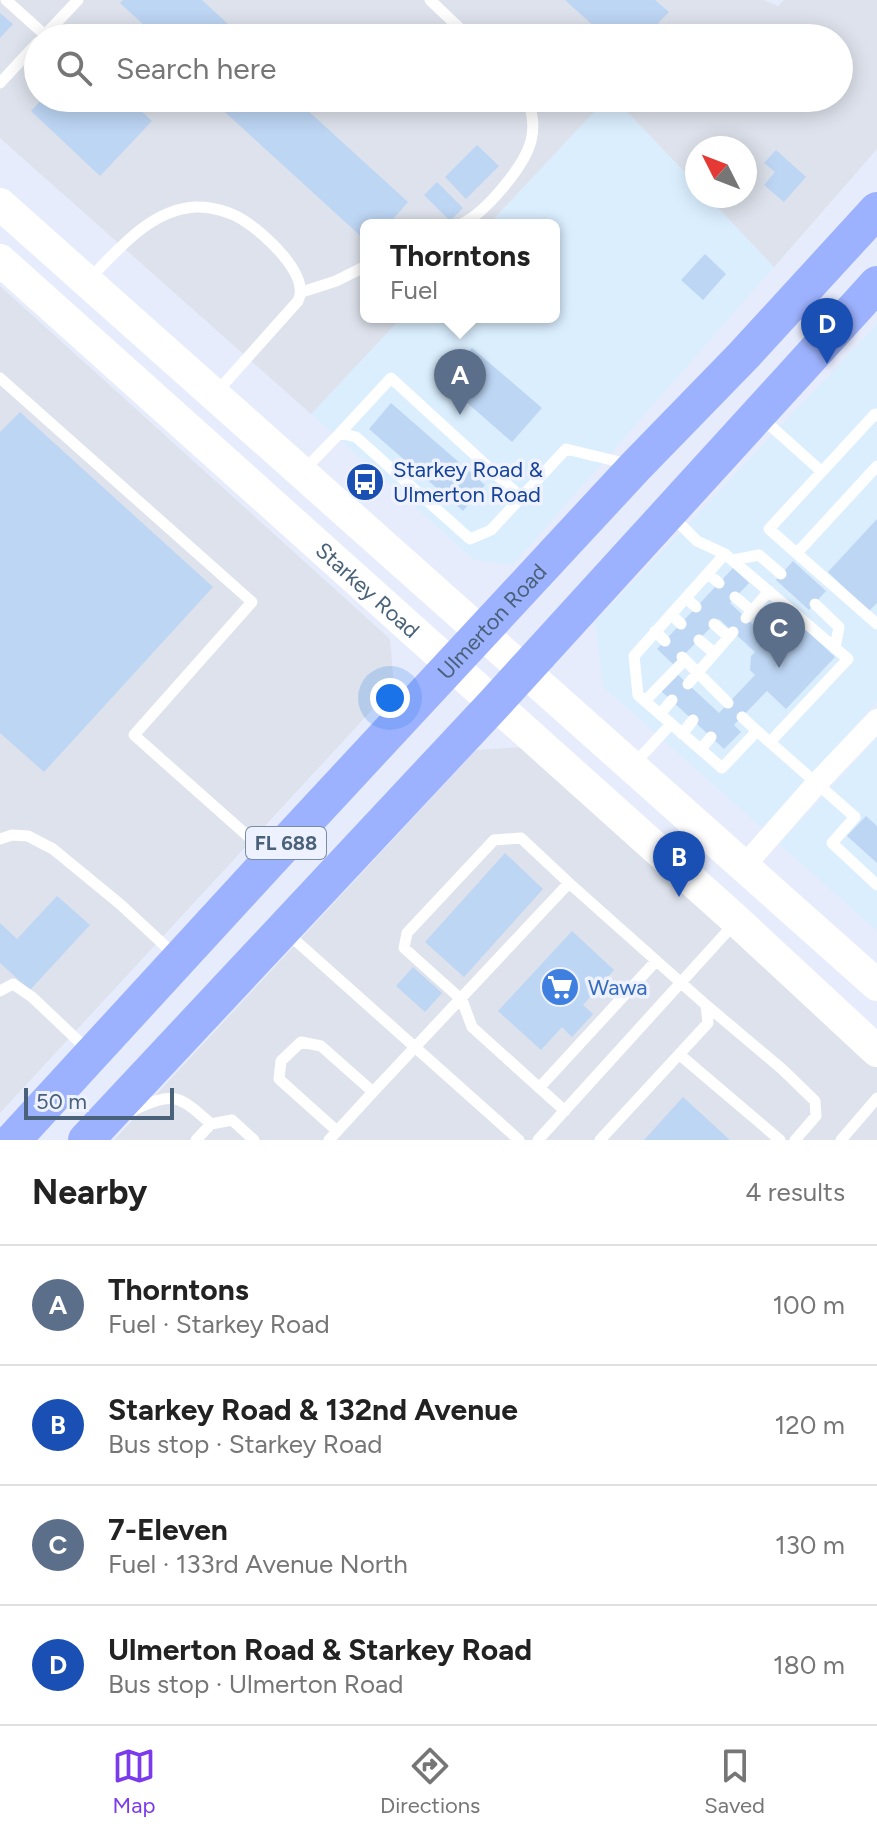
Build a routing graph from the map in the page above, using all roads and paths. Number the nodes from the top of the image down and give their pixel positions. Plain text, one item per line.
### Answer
1 (6, 0) edge
2 (78, 0) edge
3 (430, 0) edge
4 (28, 24) edge
5 (56, 24) edge
6 (455, 24) edge
7 (24, 58) edge
8 (0, 83) edge
9 (532, 112) edge
10 (0, 204) edge
11 (877, 210) edge
12 (468, 219) edge
13 (0, 260) edge
14 (360, 269) edge
15 (87, 281) junction
16 (877, 285) edge
17 (302, 292) junction
18 (0, 378) edge
19 (214, 394) junction
20 (758, 414) junction
21 (877, 416) edge
22 (340, 433) junction
23 (636, 466) junction
24 (877, 466) edge
25 (821, 471) junction
26 (302, 472) junction
27 (521, 497) junction
28 (668, 512) junction
29 (797, 553) junction
30 (729, 557) junction
31 (708, 574) junction
32 (781, 574) dead end
33 (719, 583) dead end
34 (769, 591) junction
35 (735, 597) dead end
36 (686, 598) junction
37 (815, 604) dead end
38 (696, 607) dead end
39 (671, 614) junction
40 (681, 624) dead end
41 (714, 624) dead end
42 (877, 624) edge
43 (655, 631) junction
44 (482, 634) junction
45 (699, 640) dead end
46 (665, 641) dead end
47 (835, 648) junction
48 (714, 653) junction
49 (452, 666) junction
50 (524, 670) junction
51 (698, 672) junction
52 (688, 684) dead end
53 (718, 694) junction
54 (672, 700) dead end
55 (645, 701) junction
56 (495, 703) junction
57 (709, 703) dead end
58 (728, 703) dead end
59 (660, 714) junction
60 (742, 717) dead end
61 (693, 720) dead end
62 (671, 724) junction
63 (874, 729) edge
64 (757, 731) junction
65 (682, 734) junction
66 (711, 737) dead end
67 (770, 742) junction
68 (701, 749) junction
69 (631, 766) junction
70 (818, 782) junction
71 (0, 839) edge
72 (272, 858) junction
73 (744, 866) junction
74 (569, 883) junction
75 (877, 885) edge
76 (737, 921) junction
77 (283, 929) junction
78 (179, 959) junction
79 (656, 961) junction
80 (681, 983) junction
81 (877, 985) edge
82 (0, 991) edge
83 (462, 1000) junction
84 (706, 1005) junction
85 (413, 1047) junction
86 (877, 1051) edge
87 (93, 1054) junction
88 (680, 1055) junction
89 (539, 1088) junction
90 (373, 1092) junction
91 (877, 1098) edge
92 (565, 1111) junction
93 (211, 1124) junction
94 (94, 1132) edge
95 (333, 1136) edge
96 (15, 1139) edge
97 (199, 1139) edge
98 (254, 1140) edge
99 (519, 1140) edge
100 (538, 1140) edge
101 (600, 1140) edge
102 (780, 1140) edge
103 (795, 1140) edge
104 (841, 1140) edge

1 - 4 lane
2 - 5 lane
3 - 6 lane
7 - 8 lane
9 - 12 lane
10 - 15 main road, Starkey Road
11 - 23 main road, Ulmerton Road / FL 688
13 - 49 main road, Starkey Road
14 - 17 lane
15 - 17 lane
15 - 19 main road, Starkey Road
16 - 20 main road, FL 688
17 - 19 lane
18 - 72 lane
19 - 26 main road, Starkey Road
20 - 25 lane
20 - 28 main road, FL 688
21 - 25 lane
22 - 26 lane
22 - 27 lane
22 - 27 lane
23 - 27 lane
23 - 44 main road, Ulmerton Road / FL 688
24 - 29 lane
25 - 29 lane
26 - 44 main road, Starkey Road
28 - 30 lane
28 - 50 main road, FL 688
29 - 42 lane
30 - 31 lane
30 - 32 lane
30 - 34 lane
31 - 33 lane
31 - 36 lane
34 - 35 lane
34 - 47 lane
36 - 38 lane
36 - 39 lane
37 - 47 lane
39 - 40 lane
39 - 43 lane
41 - 48 lane
43 - 46 lane
43 - 55 lane
44 - 49 main road, Ulmerton Road / FL 688
44 - 50 main road, Starkey Road
45 - 48 lane
47 - 67 lane
48 - 51 lane
49 - 56 main road, Starkey Road
49 - 72 main road, Ulmerton Road / FL 688
50 - 56 main road, FL 688
50 - 69 main road, Starkey Road
51 - 52 lane
51 - 53 lane
51 - 55 lane
53 - 57 lane
53 - 58 lane
54 - 59 lane
55 - 59 lane
56 - 76 main road, Starkey Road
56 - 77 main road, FL 688
59 - 62 lane
60 - 64 lane
61 - 65 lane
62 - 65 lane
62 - 69 lane
63 - 70 street
64 - 67 lane
64 - 68 lane
65 - 68 lane
66 - 68 lane
67 - 70 lane
69 - 73 main road, Starkey Road
70 - 73 street
70 - 75 lane
71 - 78 lane
72 - 78 main road, Ulmerton Road / FL 688
73 - 81 main road, Starkey Road
74 - 79 lane
74 - 83 lane
74 - 83 lane
76 - 80 lane
76 - 86 main road, Starkey Road
77 - 85 lane
77 - 94 main road, FL 688
78 - 87 main road, Ulmerton Road / FL 688
79 - 80 lane
79 - 89 lane
80 - 84 lane
80 - 92 lane
82 - 87 lane
83 - 85 lane
83 - 89 lane
84 - 88 lane
84 - 103 lane
85 - 90 lane
85 - 99 lane
87 - 96 main road, Ulmerton Road / FL 688
88 - 101 lane
88 - 102 lane
89 - 92 lane
90 - 95 lane
90 - 95 lane
91 - 104 lane
92 - 100 lane
93 - 94 lane
93 - 97 lane
93 - 98 lane

